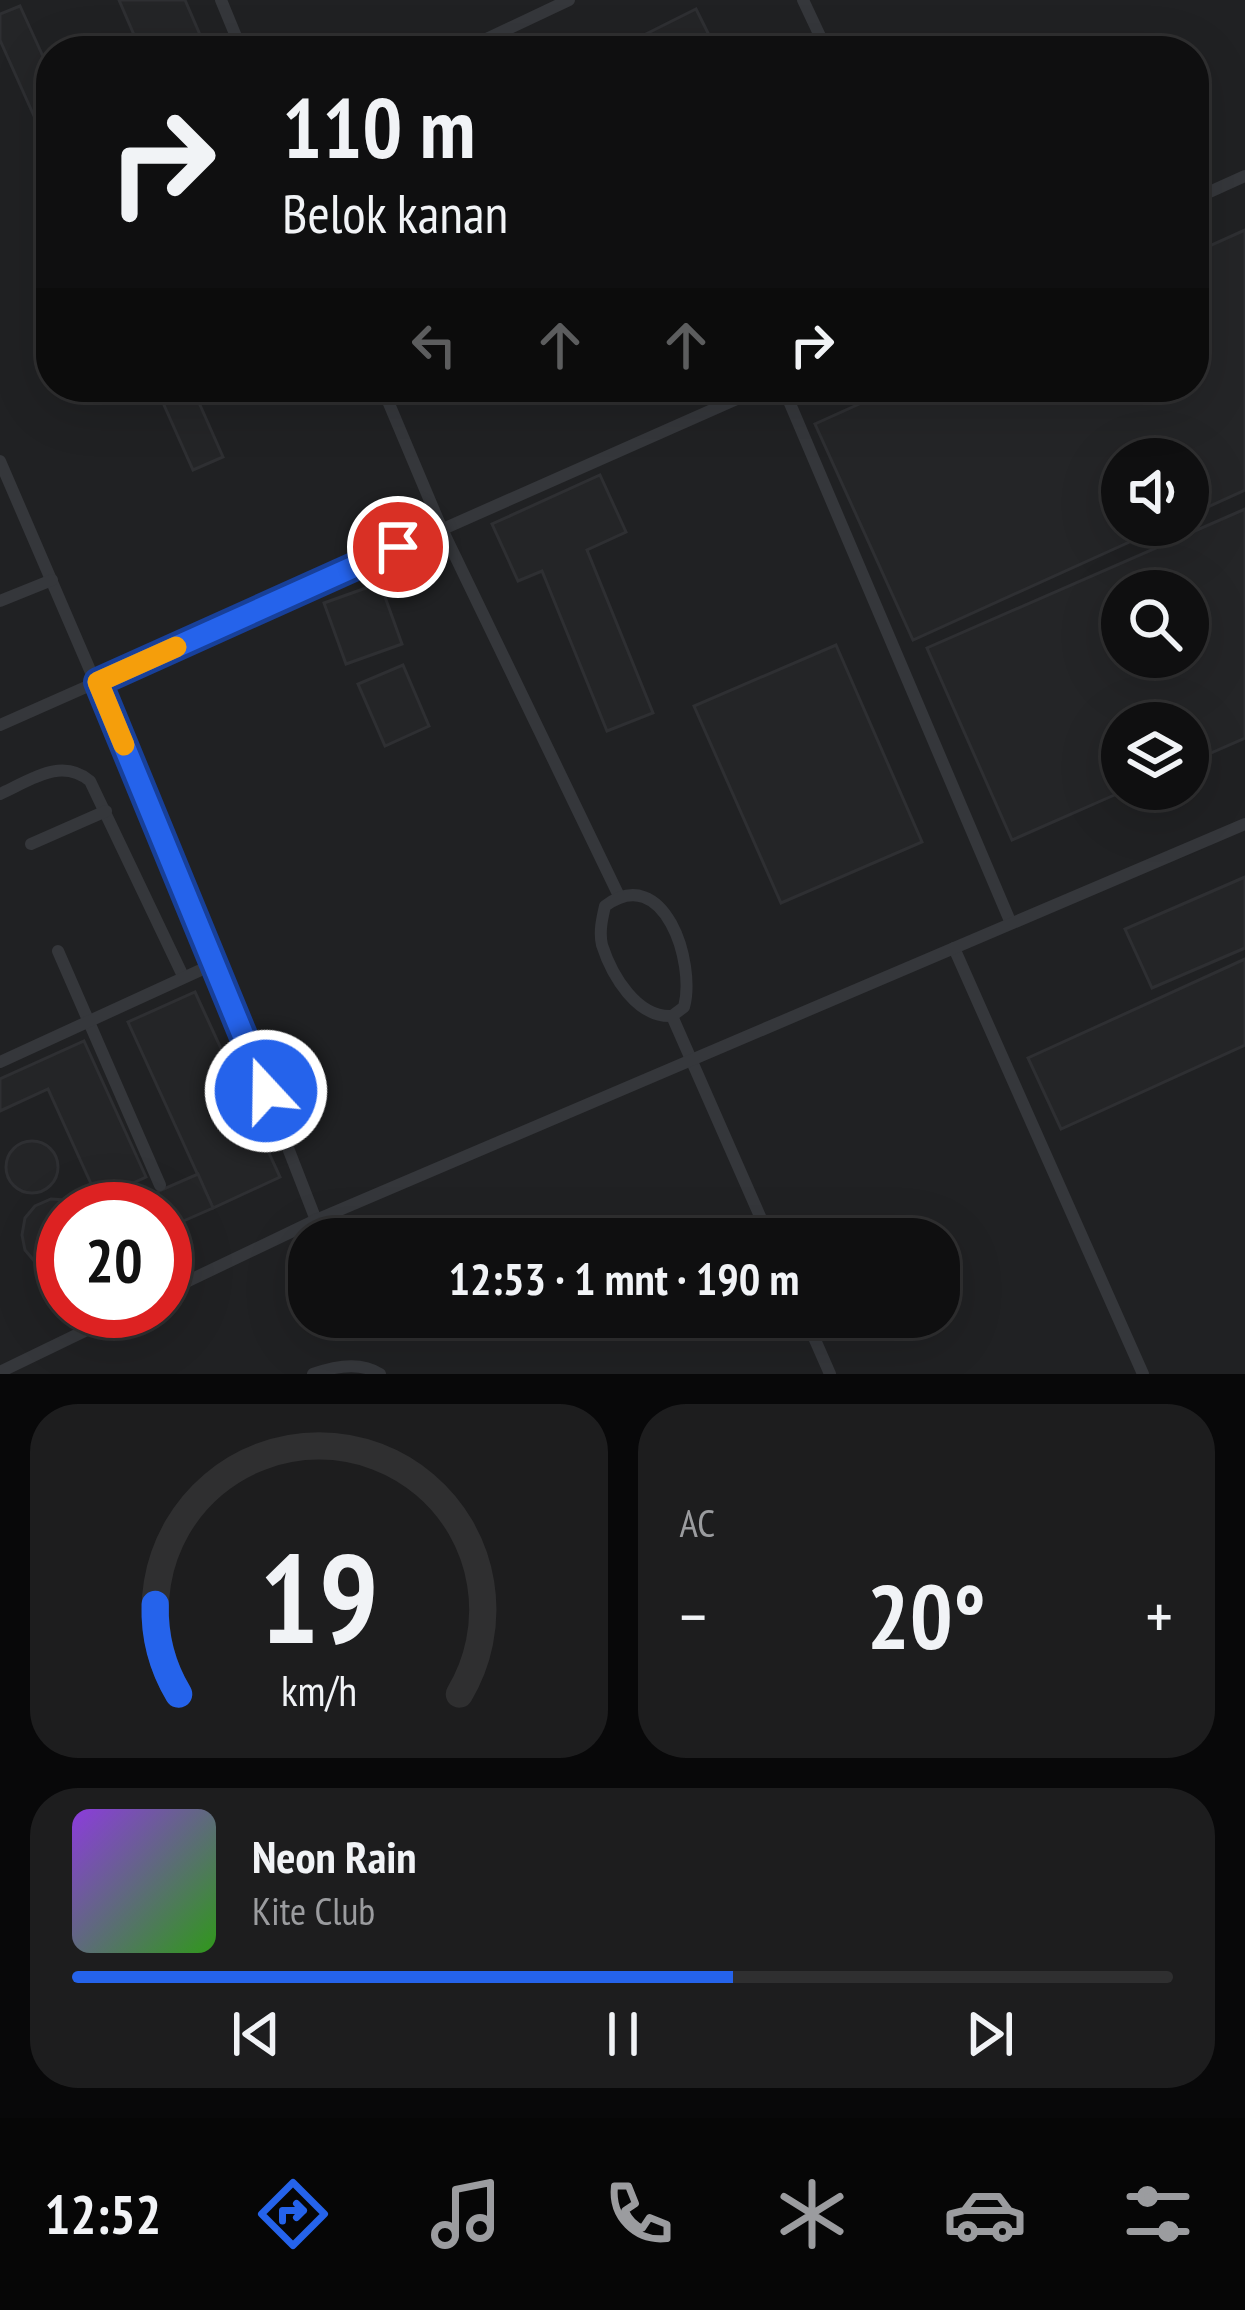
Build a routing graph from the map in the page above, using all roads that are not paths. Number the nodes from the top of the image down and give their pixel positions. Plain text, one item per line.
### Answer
1 (220, 0) edge
2 (569, 0) edge
3 (803, 0) edge
4 (236, 36) edge
5 (493, 36) edge
6 (819, 36) edge
7 (1245, 176) edge
8 (1209, 192) edge
9 (388, 402) edge
10 (729, 402) edge
11 (789, 402) edge
12 (0, 461) edge
13 (441, 527) junction
14 (52, 580) junction
15 (0, 602) edge
16 (98, 682) junction
17 (0, 725) edge
18 (0, 794) edge
19 (106, 811) junction
20 (1245, 824) edge
21 (31, 844) dead end
22 (619, 896) junction
23 (1010, 921) junction
24 (954, 947) junction
25 (58, 951) dead end
26 (216, 963) junction
27 (183, 976) junction
28 (672, 1016) junction
29 (88, 1022) junction
30 (692, 1060) junction
31 (0, 1062) edge
32 (158, 1182) edge
33 (315, 1218) edge
34 (321, 1218) edge
35 (761, 1218) edge
36 (288, 1233) edge
37 (192, 1279) edge
38 (70, 1338) edge
39 (814, 1338) edge
40 (0, 1372) edge
41 (313, 1374) edge
42 (380, 1374) edge
43 (830, 1374) edge
44 (1143, 1374) edge

1 - 4 lane
2 - 5 lane
3 - 6 lane
7 - 8 lane
9 - 13 lane
10 - 13 lane
11 - 23 lane
12 - 14 lane
13 - 16 lane
13 - 22 lane
14 - 15 lane
14 - 16 lane
16 - 17 lane
16 - 26 lane
18 - 19 lane
19 - 21 lane
19 - 27 lane
20 - 23 lane
22 - 28 lane
22 - 28 lane
23 - 24 lane
24 - 30 lane
24 - 44 lane
25 - 29 lane
26 - 27 lane
26 - 33 lane
27 - 29 lane
28 - 30 lane
29 - 31 lane
29 - 32 lane
30 - 34 lane
30 - 35 lane
36 - 37 lane
38 - 40 lane
39 - 43 lane
41 - 42 lane

